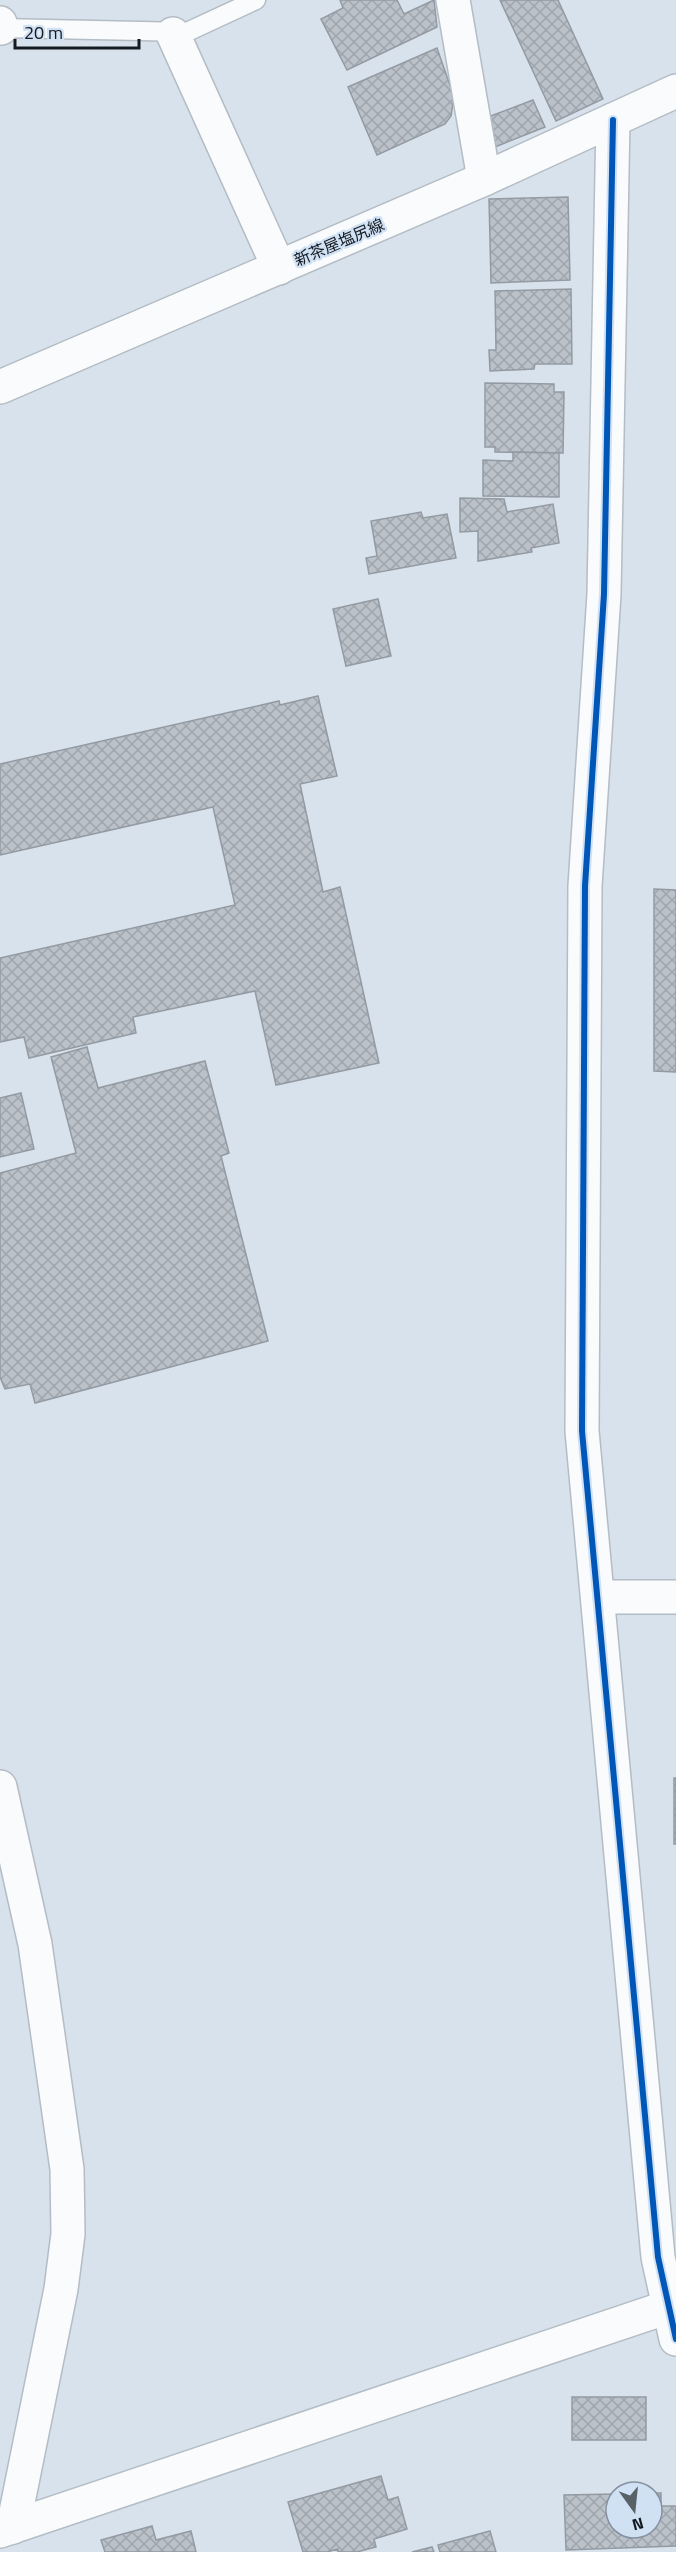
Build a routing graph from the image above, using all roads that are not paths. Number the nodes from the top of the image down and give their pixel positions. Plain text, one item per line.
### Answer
1 (255, 0) edge
2 (453, 0) edge
3 (1, 26) edge
4 (173, 34) junction
5 (676, 91) edge
6 (613, 120) junction
7 (484, 179) junction
8 (279, 268) junction
9 (0, 387) edge
10 (599, 1597) junction
11 (676, 1597) edge
12 (0, 1787) edge
13 (667, 2257) edge
14 (668, 2307) junction
15 (676, 2340) edge
16 (6, 2529) edge

1 - 4 lane
2 - 7 street
3 - 4 lane
4 - 8 street
5 - 6 street, 新茶屋塩尻線
6 - 7 street, 新茶屋塩尻線
6 - 10 street
7 - 8 street, 新茶屋塩尻線
8 - 9 street, 新茶屋塩尻線
10 - 11 street
10 - 13 street
12 - 16 street
13 - 14 street
14 - 15 street
14 - 16 street

